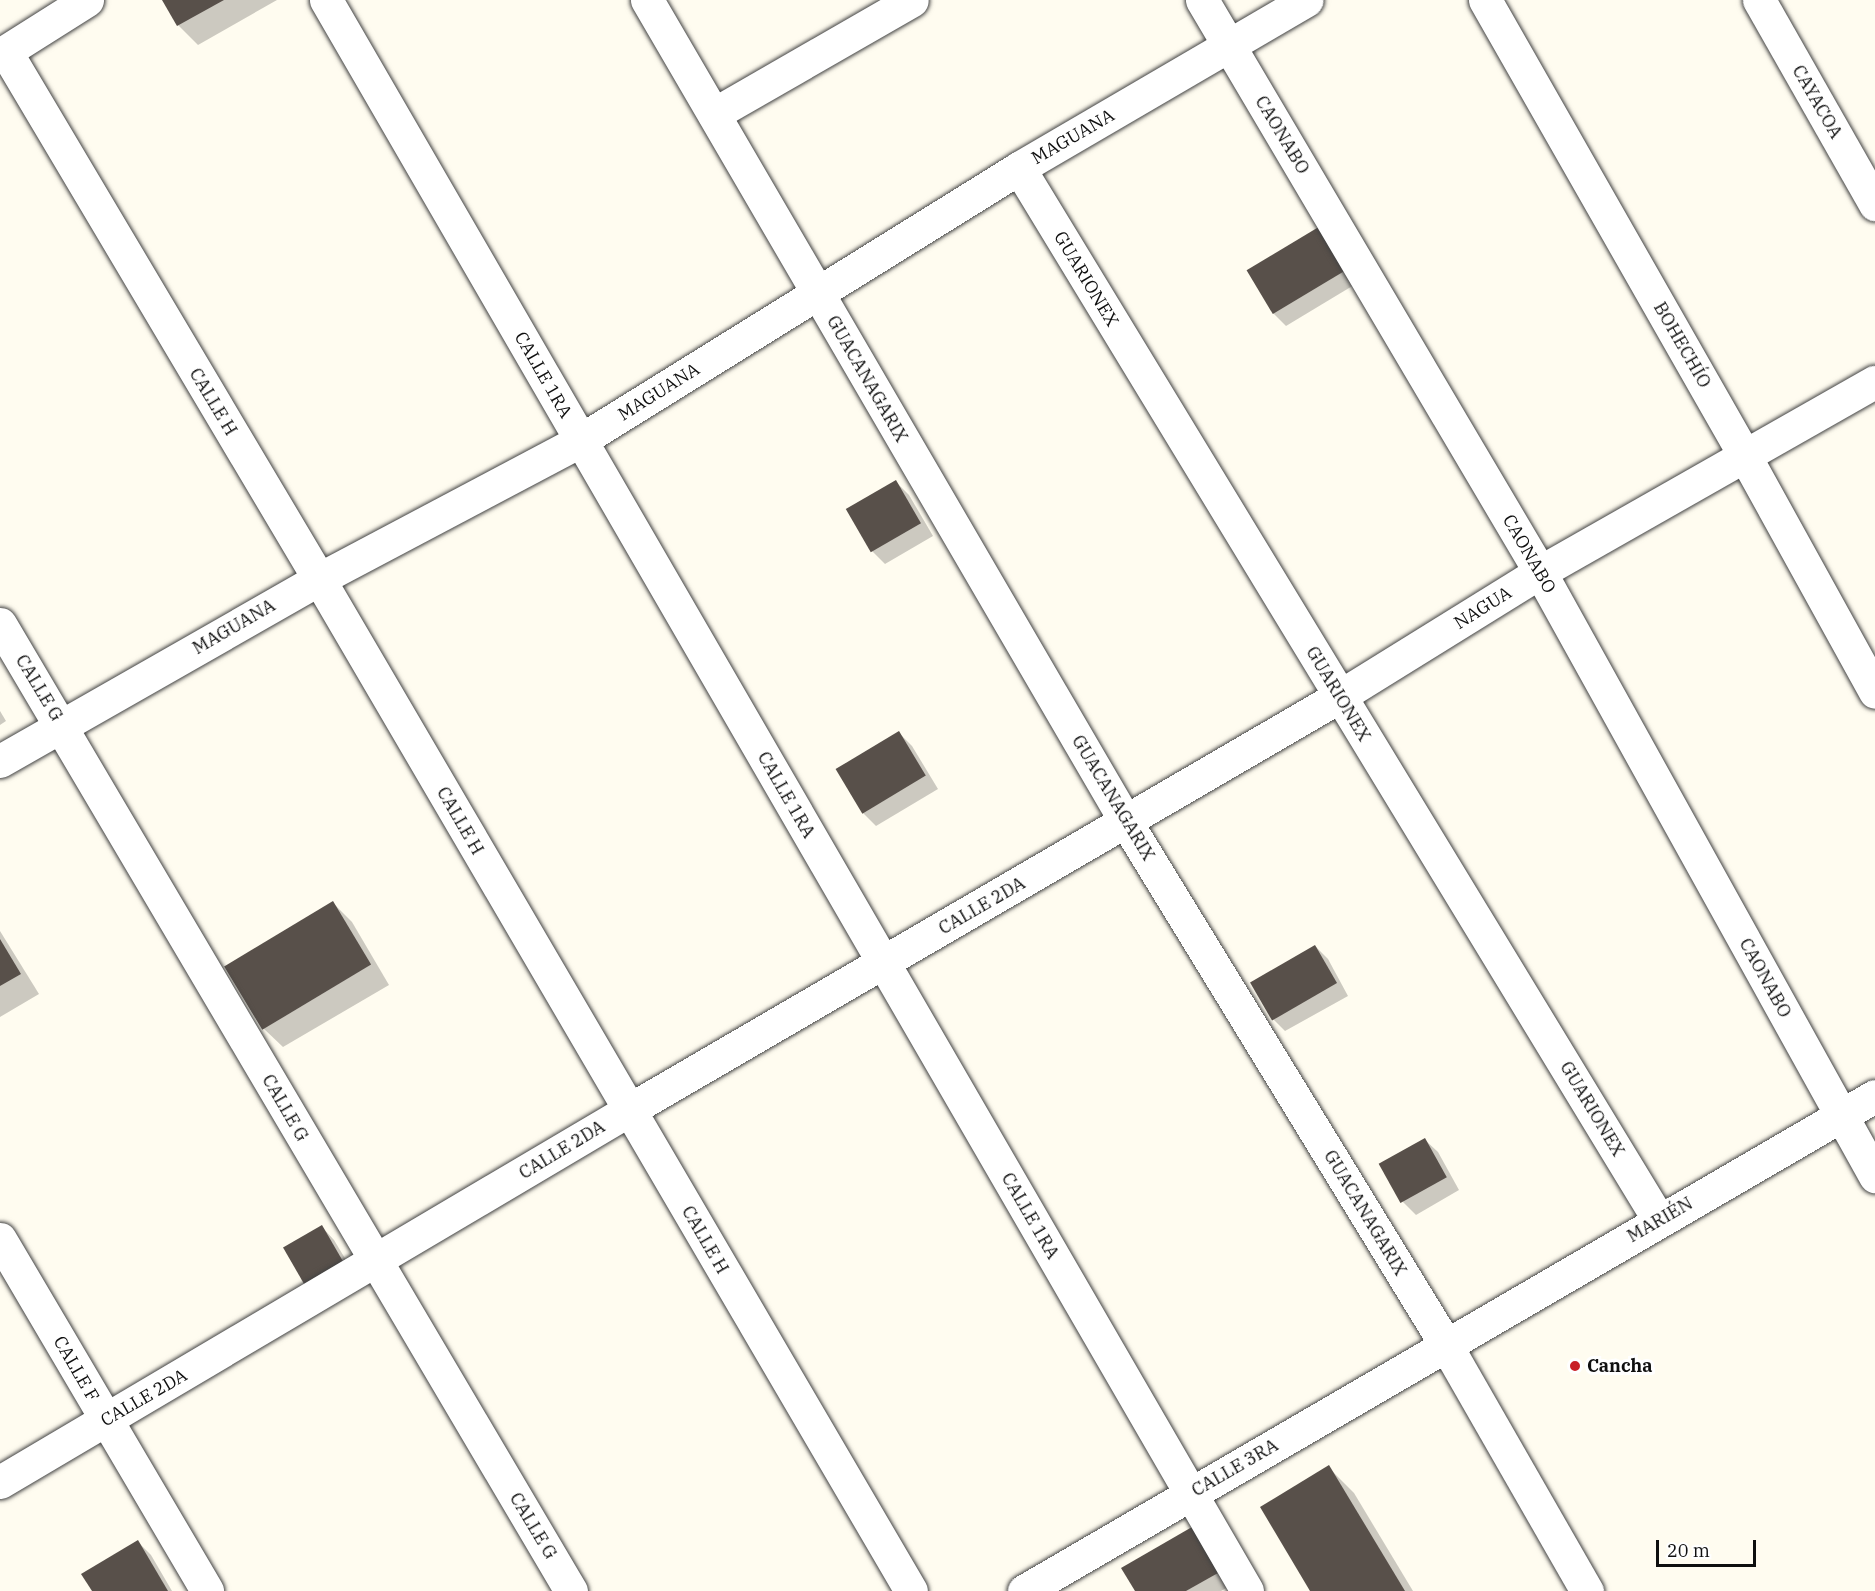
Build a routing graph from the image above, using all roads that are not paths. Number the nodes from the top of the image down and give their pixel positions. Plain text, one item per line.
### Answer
1 (87, 0) edge
2 (326, 0) edge
3 (647, 0) edge
4 (912, 0) edge
5 (1202, 0) edge
6 (1306, 0) edge
7 (1485, 0) edge
8 (1759, 0) edge
9 (1229, 46) junction
10 (3, 53) edge
11 (714, 114) junction
12 (1019, 168) junction
13 (1875, 204) edge
14 (817, 294) junction
15 (1875, 382) edge
16 (581, 440) junction
17 (1746, 458) junction
18 (1540, 572) junction
19 (319, 579) junction
20 (0, 624) edge
21 (1875, 692) edge
22 (1340, 696) junction
23 (62, 725) junction
24 (0, 761) edge
25 (1126, 822) junction
26 (884, 964) junction
27 (1875, 1096) edge
28 (629, 1110) junction
29 (1841, 1116) junction
30 (1875, 1176) edge
31 (1659, 1220) junction
32 (0, 1239) edge
33 (375, 1262) junction
34 (1446, 1345) junction
35 (106, 1420) junction
36 (0, 1482) edge
37 (1191, 1494) junction
38 (207, 1591) edge
39 (571, 1591) edge
40 (911, 1591) edge
41 (1024, 1591) edge
42 (1247, 1591) edge
43 (1587, 1591) edge

1 - 10 street
2 - 16 street, CALLE 1RA
3 - 11 street, GUACANAGARIX
4 - 11 street
5 - 9 street, CAONABO
6 - 9 street, MAGUANA
7 - 17 street, BOHECHÍO
8 - 13 street, CAYACOA
9 - 12 street, MAGUANA
9 - 18 street, CAONABO
10 - 19 street, CALLE H
11 - 14 street, GUACANAGARIX
12 - 14 street, MAGUANA
12 - 22 street, GUARIONEX
14 - 16 street, MAGUANA
14 - 25 street, GUACANAGARIX
15 - 17 street, NAGUA
16 - 19 street, MAGUANA
16 - 26 street, CALLE 1RA
17 - 18 street, NAGUA
17 - 21 street, BOHECHÍO
18 - 22 street, NAGUA
18 - 29 street, CAONABO
19 - 23 street, MAGUANA
19 - 28 street, CALLE H
20 - 23 street, CALLE G
22 - 25 street, NAGUA
22 - 31 street, GUARIONEX
23 - 24 street, MAGUANA
23 - 33 street, CALLE G
25 - 26 street, CALLE 2DA
25 - 34 street, GUACANAGARIX
26 - 28 street, CALLE 2DA
26 - 37 street, CALLE 1RA
27 - 29 street, MARIÉN
28 - 33 street, CALLE 2DA
28 - 40 street, CALLE H
29 - 30 street, CAONABO
29 - 31 street, MARIÉN
31 - 34 street, MARIÉN
32 - 35 street, CALLE F
33 - 35 street, CALLE 2DA
33 - 39 street, CALLE G
34 - 37 street, CALLE 3RA
34 - 43 street, GUACANAGARIX
35 - 36 street, CALLE 2DA
35 - 38 street, CALLE F
37 - 41 street, CALLE 3RA
37 - 42 street, CALLE 1RA

